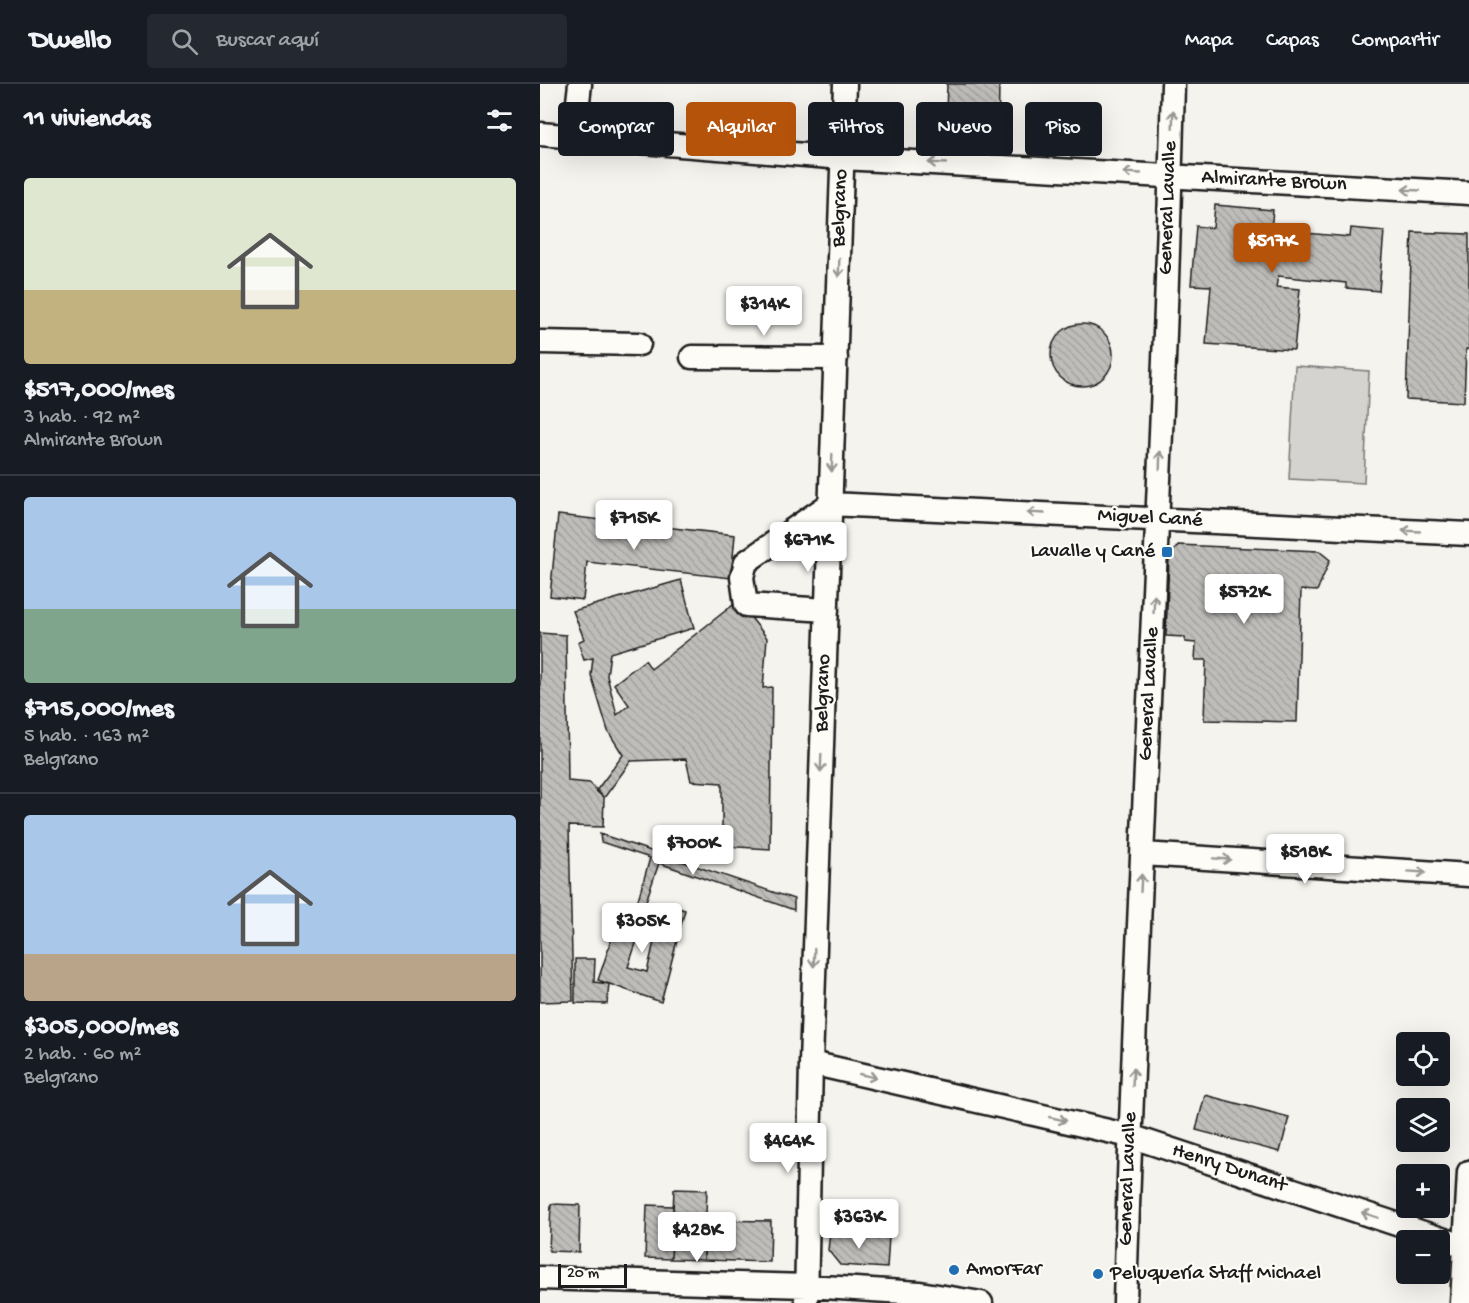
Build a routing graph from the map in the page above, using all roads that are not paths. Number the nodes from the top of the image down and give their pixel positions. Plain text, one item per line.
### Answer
1 (580, 84) edge
2 (845, 84) edge
3 (1173, 84) edge
4 (578, 102) edge
5 (540, 134) edge
6 (558, 136) edge
7 (674, 145) edge
8 (843, 158) junction
9 (1171, 176) junction
10 (1469, 193) edge
11 (540, 342) edge
12 (639, 344) dead end
13 (692, 357) dead end
14 (836, 358) junction
15 (830, 504) junction
16 (1158, 519) junction
17 (1469, 534) edge
18 (827, 610) junction
19 (1143, 854) junction
20 (1469, 875) edge
21 (811, 1063) junction
22 (1130, 1136) junction
23 (1469, 1172) edge
24 (1467, 1247) edge
25 (540, 1278) edge
26 (806, 1294) edge
27 (981, 1303) edge
28 (1125, 1303) edge
29 (1462, 1303) edge

1 - 4 street
2 - 8 street, Belgrano
9 -> 3 street, General Lavalle
5 - 6 street, Almirante Brown
7 - 8 street, Almirante Brown
9 -> 8 street, Almirante Brown
8 -> 14 street, Belgrano
10 -> 9 street, Almirante Brown
16 -> 9 street, General Lavalle
11 - 12 street
13 - 14 street
14 -> 15 street, Belgrano
16 -> 15 street, Miguel Cané
15 - 18 street, Belgrano
15 - 18 street
17 -> 16 street, Miguel Cané
19 -> 16 street, General Lavalle
18 -> 21 street, Belgrano
19 -> 20 street
22 -> 19 street, General Lavalle
21 -> 22 street, Henry Dunant
21 - 26 street, Belgrano
24 -> 22 street, Henry Dunant
22 - 28 street, General Lavalle
23 - 24 street
24 - 29 street
25 - 26 street
26 - 27 street

